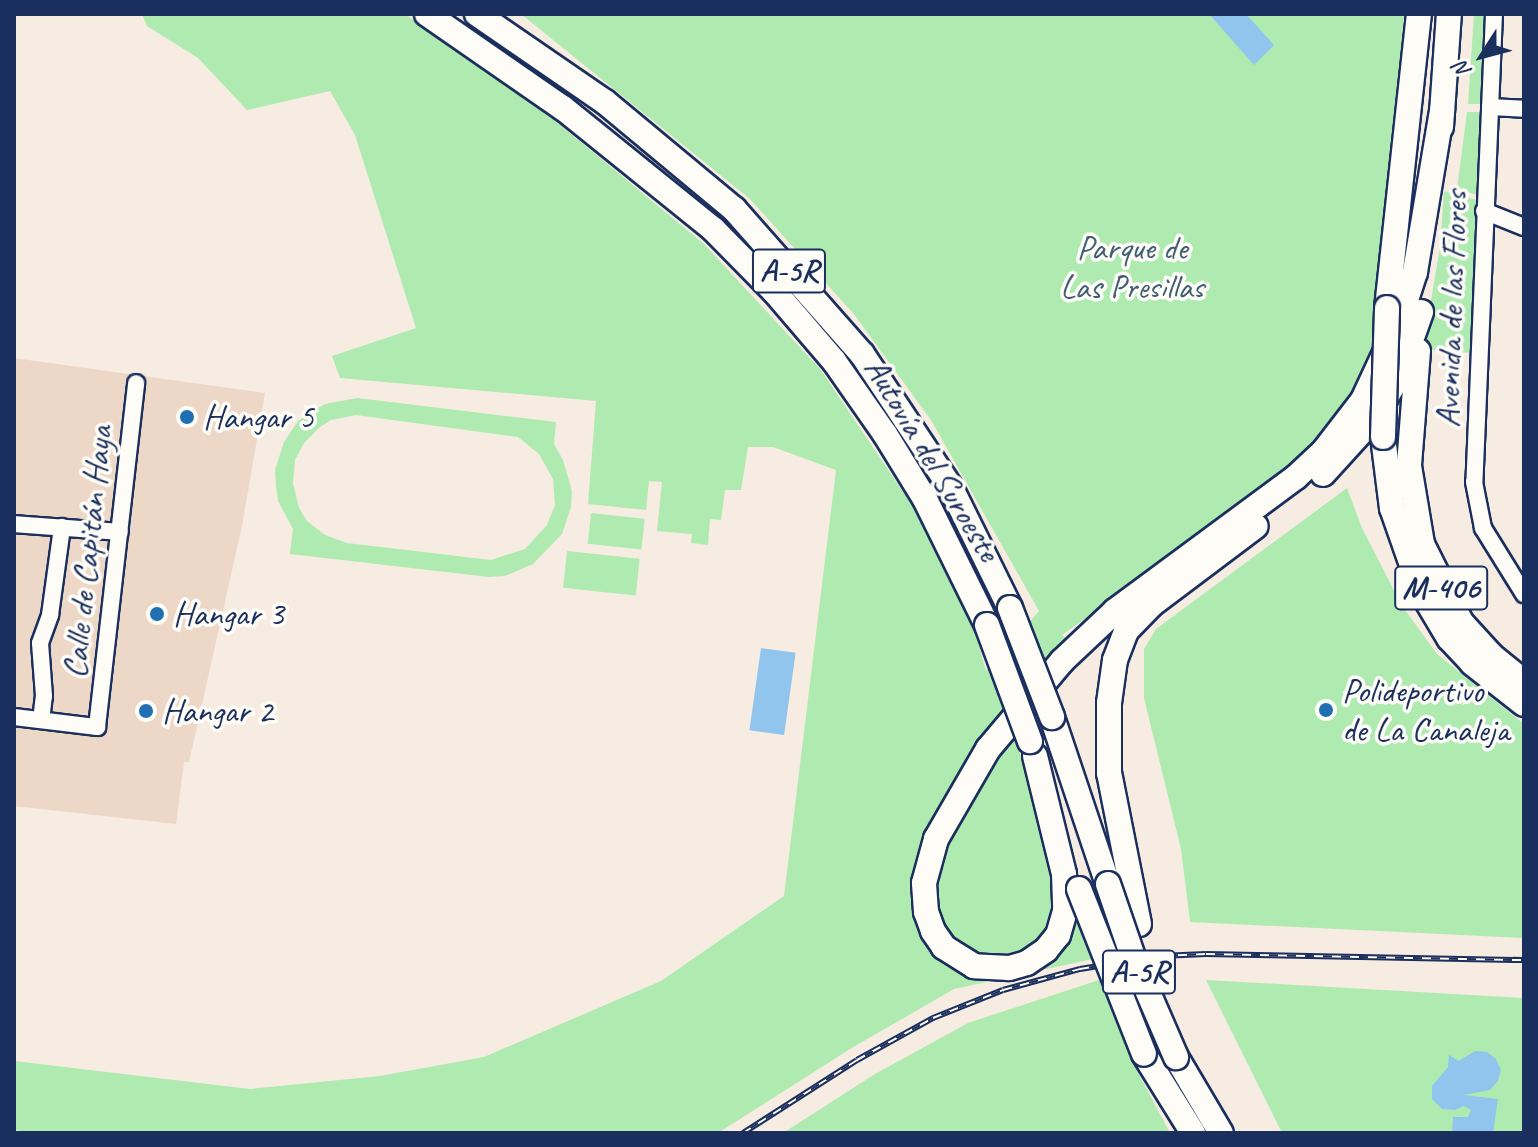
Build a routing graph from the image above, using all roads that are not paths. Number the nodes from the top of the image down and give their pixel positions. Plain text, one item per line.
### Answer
1 (427, 14) edge
2 (477, 14) edge
3 (1419, 14) edge
4 (1449, 14) edge
5 (1494, 14) edge
6 (1490, 107) junction
7 (1524, 109) edge
8 (1442, 111) junction
9 (1484, 211) junction
10 (1524, 227) edge
11 (1421, 312) junction
12 (136, 383) dead end
13 (14, 524) edge
14 (62, 527) junction
15 (120, 532) junction
16 (1524, 594) edge
17 (1524, 682) edge
18 (1524, 704) edge
19 (14, 717) edge
20 (41, 720) junction
21 (1032, 749) junction
22 (1176, 1057) junction
23 (1148, 1062) junction
24 (1181, 1133) edge
25 (1193, 1133) edge
26 (1221, 1133) edge

1 - 21 highway, Autovía del Suroeste / A-5R, bridge
2 - 22 highway, Autovía del Suroeste / A-5R, bridge
3 - 18 highway, M-406, bridge
4 - 8 highway, M-406
5 - 6 street, Avenida de las Flores
6 - 7 street
6 - 9 street, Avenida de las Flores
8 - 11 highway, M-406
8 - 21 highway
9 - 10 street
9 - 16 street, Avenida de las Flores
11 - 17 highway, M-406
11 - 22 highway, bridge
12 - 15 street, Calle de Capitán Haya
13 - 14 street
14 - 15 street
14 - 20 street
15 - 20 street, Calle de Capitán Haya
19 - 20 street
21 - 23 highway, Autovía del Suroeste / A-5R, bridge
22 - 26 highway, Autovía del Suroeste / A-5R
23 - 24 highway
23 - 25 highway, Autovía del Suroeste / A-5R

